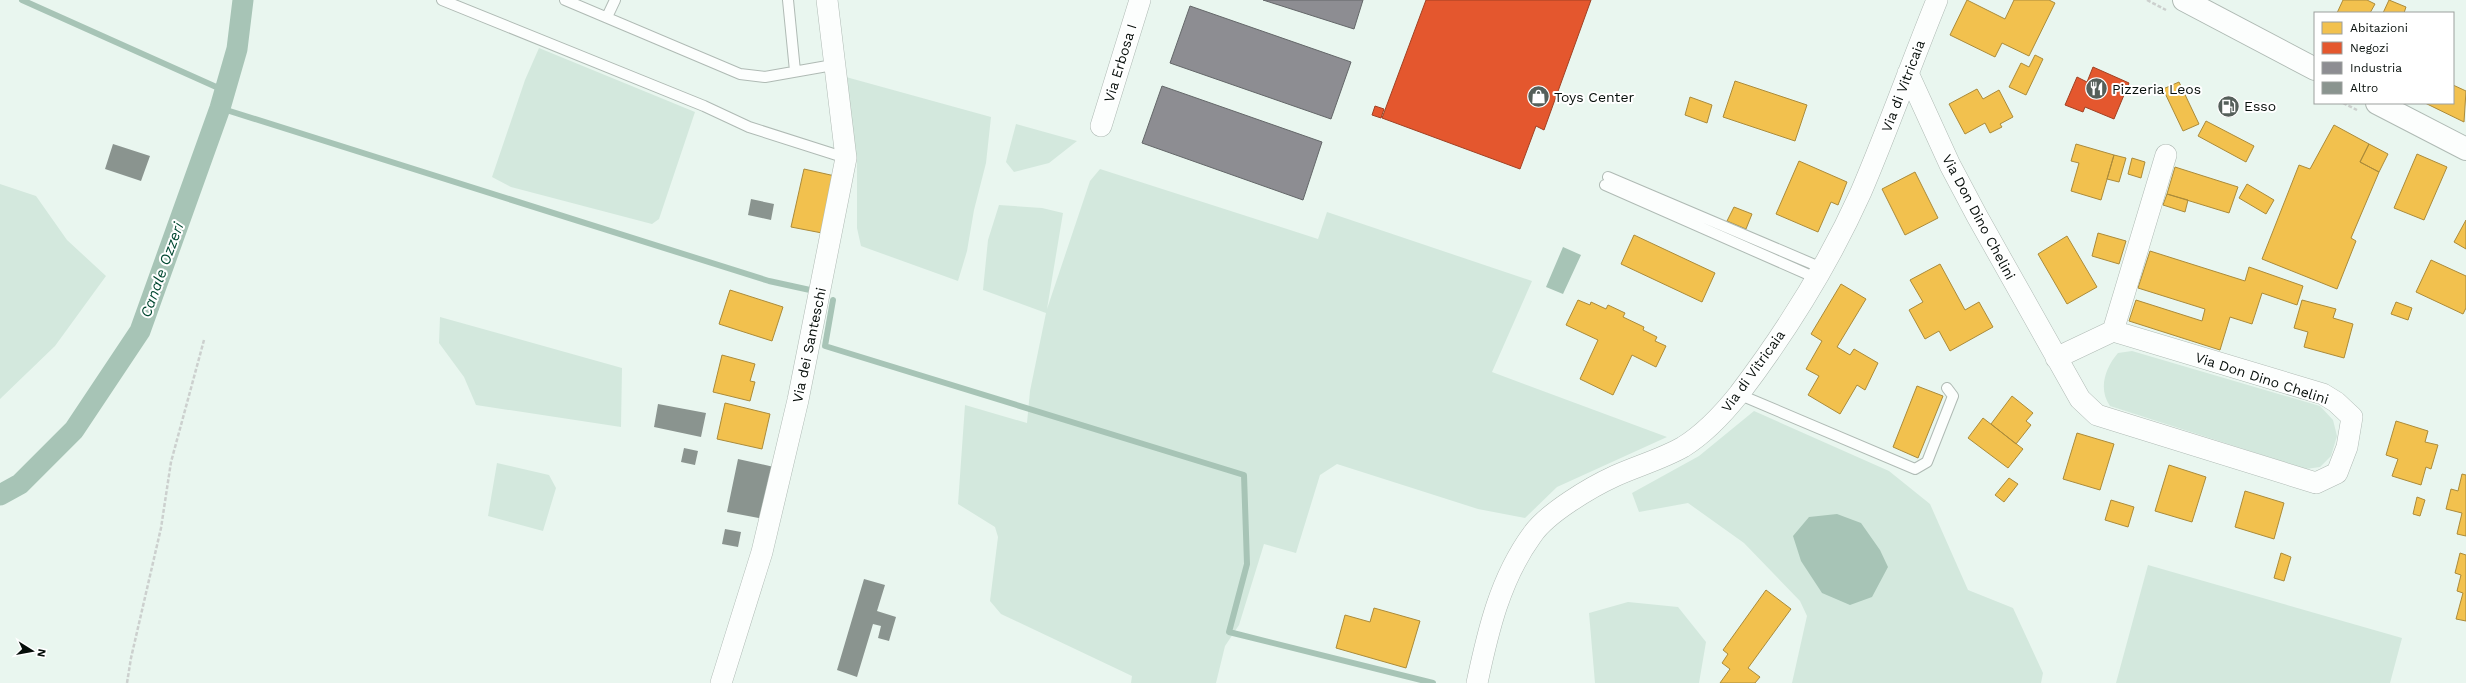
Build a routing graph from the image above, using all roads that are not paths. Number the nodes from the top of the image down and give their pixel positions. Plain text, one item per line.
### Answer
1 (442, 0) edge
2 (566, 0) edge
3 (615, 0) edge
4 (788, 0) edge
5 (826, 0) edge
6 (1140, 0) edge
7 (1937, 0) edge
8 (2184, 0) edge
9 (607, 17) junction
10 (833, 65) junction
11 (2314, 68) edge
12 (795, 71) junction
13 (1908, 73) junction
14 (2379, 104) edge
15 (1101, 126) dead end
16 (2466, 149) edge
17 (2166, 154) dead end
18 (846, 158) junction
19 (1607, 181) dead end
20 (1819, 273) junction
21 (2113, 331) junction
22 (2056, 358) junction
23 (1947, 388) dead end
24 (1738, 394) junction
25 (1478, 679) edge
26 (721, 683) edge

1 - 18 lane
2 - 9 lane
3 - 9 lane
4 - 12 lane
5 - 10 street, Via dei Santeschi
6 - 15 street, Via Erbosa I
7 - 13 street, Via di Vitricaia
8 - 11 main road
9 - 12 lane
10 - 12 lane
10 - 18 street, Via dei Santeschi
13 - 20 street, Via di Vitricaia
13 - 22 street, Via Don Dino Chelini
14 - 16 main road
17 - 21 street
18 - 26 street, Via dei Santeschi
19 - 20 lane
20 - 24 street, Via di Vitricaia
21 - 22 street
21 - 22 street, Via Don Dino Chelini
23 - 24 lane
24 - 25 street, Via di Vitricaia

